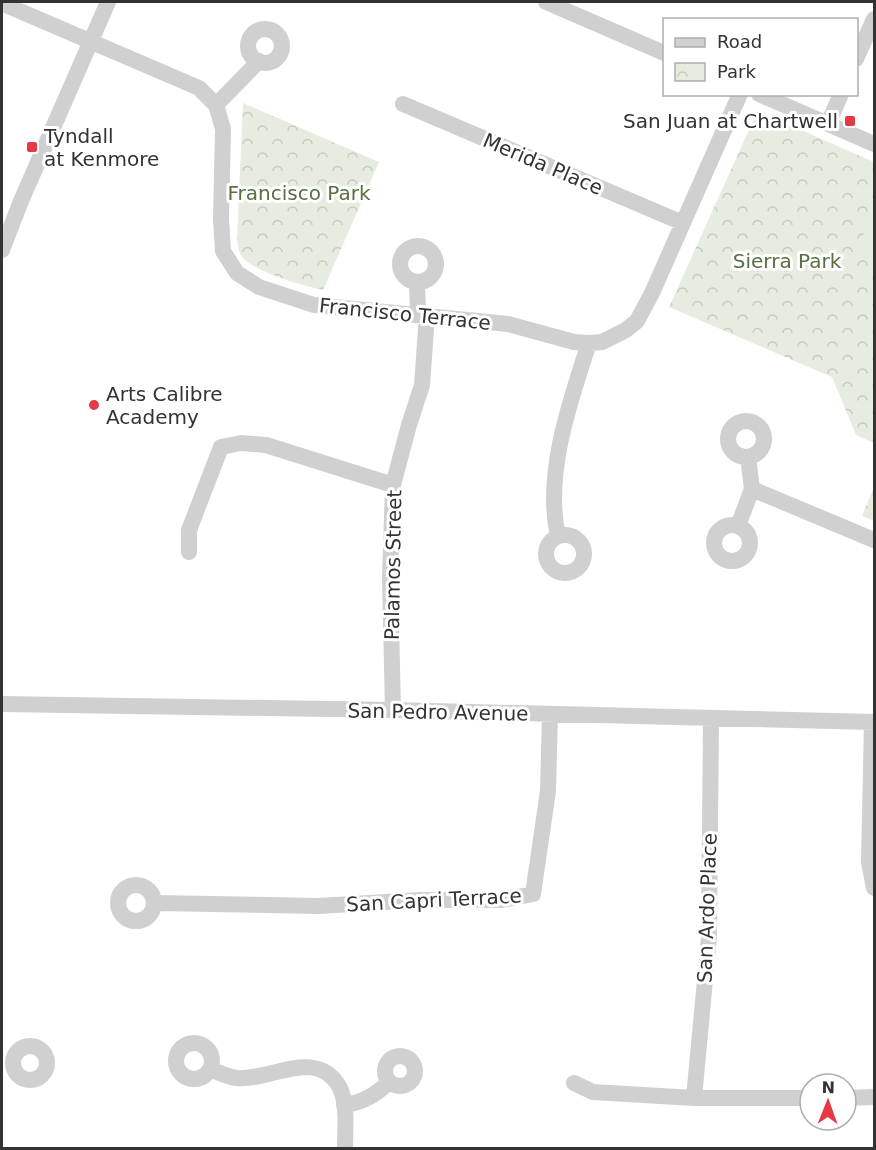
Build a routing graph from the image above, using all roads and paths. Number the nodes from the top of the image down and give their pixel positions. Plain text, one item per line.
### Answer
1 (108, 2) edge
2 (546, 2) edge
3 (6, 9) edge
4 (874, 19) edge
5 (91, 41) junction
6 (663, 53) edge
7 (858, 55) edge
8 (259, 61) dead end
9 (739, 96) edge
10 (764, 96) edge
11 (840, 96) edge
12 (403, 104) dead end
13 (216, 105) junction
14 (828, 124) junction
15 (874, 144) edge
16 (683, 223) junction
17 (2, 250) edge
18 (417, 282) dead end
19 (422, 315) junction
20 (589, 343) junction
21 (748, 457) dead end
22 (393, 485) junction
23 (752, 489) junction
24 (738, 526) dead end
25 (558, 536) dead end
26 (874, 540) edge
27 (189, 552) dead end
28 (2, 704) edge
29 (393, 710) junction
30 (550, 714) junction
31 (711, 718) junction
32 (873, 722) edge
33 (874, 888) edge
34 (155, 903) dead end
35 (211, 1069) dead end
36 (389, 1082) dead end
37 (574, 1083) dead end
38 (874, 1097) edge
39 (694, 1098) junction
40 (798, 1098) edge
41 (858, 1098) edge
42 (344, 1105) junction
43 (345, 1149) edge

1 - 5 street
2 - 6 street
3 - 5 street
4 - 7 street
5 - 13 street
5 - 17 street
8 - 13 street
9 - 16 street, Francisco Terrace
10 - 14 street
11 - 14 street
12 - 16 street, Merida Place
13 - 19 street, Francisco Terrace
14 - 15 street
16 - 20 street, Francisco Terrace
18 - 19 street, Palamos Street
19 - 20 street, Francisco Terrace
19 - 22 street, Palamos Street
20 - 25 street
21 - 23 street
22 - 27 street
22 - 29 street, Palamos Street
23 - 24 street
23 - 26 street
28 - 29 street, San Pedro Avenue
29 - 30 street, San Pedro Avenue
30 - 31 street, San Pedro Avenue
30 - 34 street, San Capri Terrace
31 - 32 street, San Pedro Avenue
31 - 39 street, San Ardo Place
32 - 33 street
35 - 42 street
36 - 42 street
37 - 39 street
38 - 41 street
39 - 40 street
42 - 43 street

